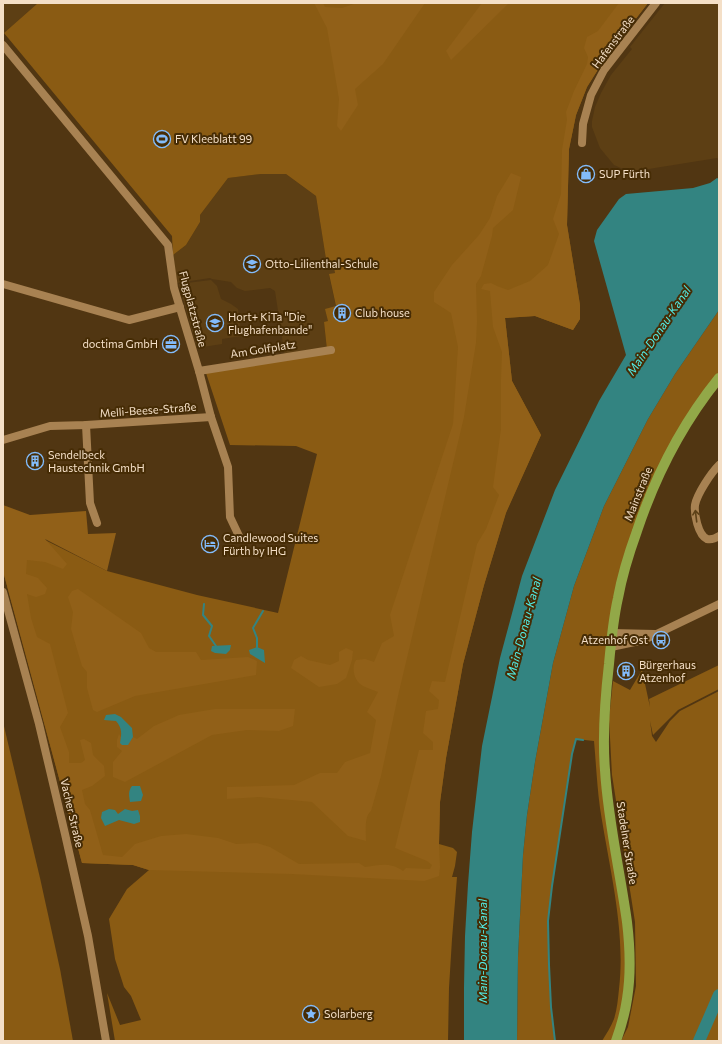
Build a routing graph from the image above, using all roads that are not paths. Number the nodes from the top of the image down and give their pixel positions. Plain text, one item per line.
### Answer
1 (656, 3) edge
2 (3, 45) edge
3 (582, 143) dead end
4 (3, 284) edge
5 (180, 307) junction
6 (331, 350) dead end
7 (199, 371) junction
8 (719, 378) edge
9 (211, 417) junction
10 (86, 425) junction
11 (3, 440) edge
12 (719, 466) edge
13 (97, 523) dead end
14 (239, 536) dead end
15 (719, 536) edge
16 (3, 592) edge
17 (719, 604) edge
18 (612, 633) junction
19 (656, 634) junction
20 (611, 647) junction
21 (106, 1041) edge
22 (616, 1041) edge

1 - 3 street, Hafenstraße
2 - 5 street, Flugplatzstraße
4 - 5 street
5 - 7 street, Flugplatzstraße
6 - 7 street, Am Golfplatz
7 - 9 street, Flugplatzstraße
8 - 18 main road, Mainstraße
9 - 10 street, Melli-Beese-Straße
9 - 14 street, Flugplatzstraße
10 - 11 street, Melli-Beese-Straße
10 - 13 street, Melli-Beese-Straße
15 -> 12 street
16 - 21 street, Vacher Straße
17 - 19 street
18 - 19 street
18 - 20 main road, Stadelner Straße
19 - 20 street
20 - 22 main road, Stadelner Straße

